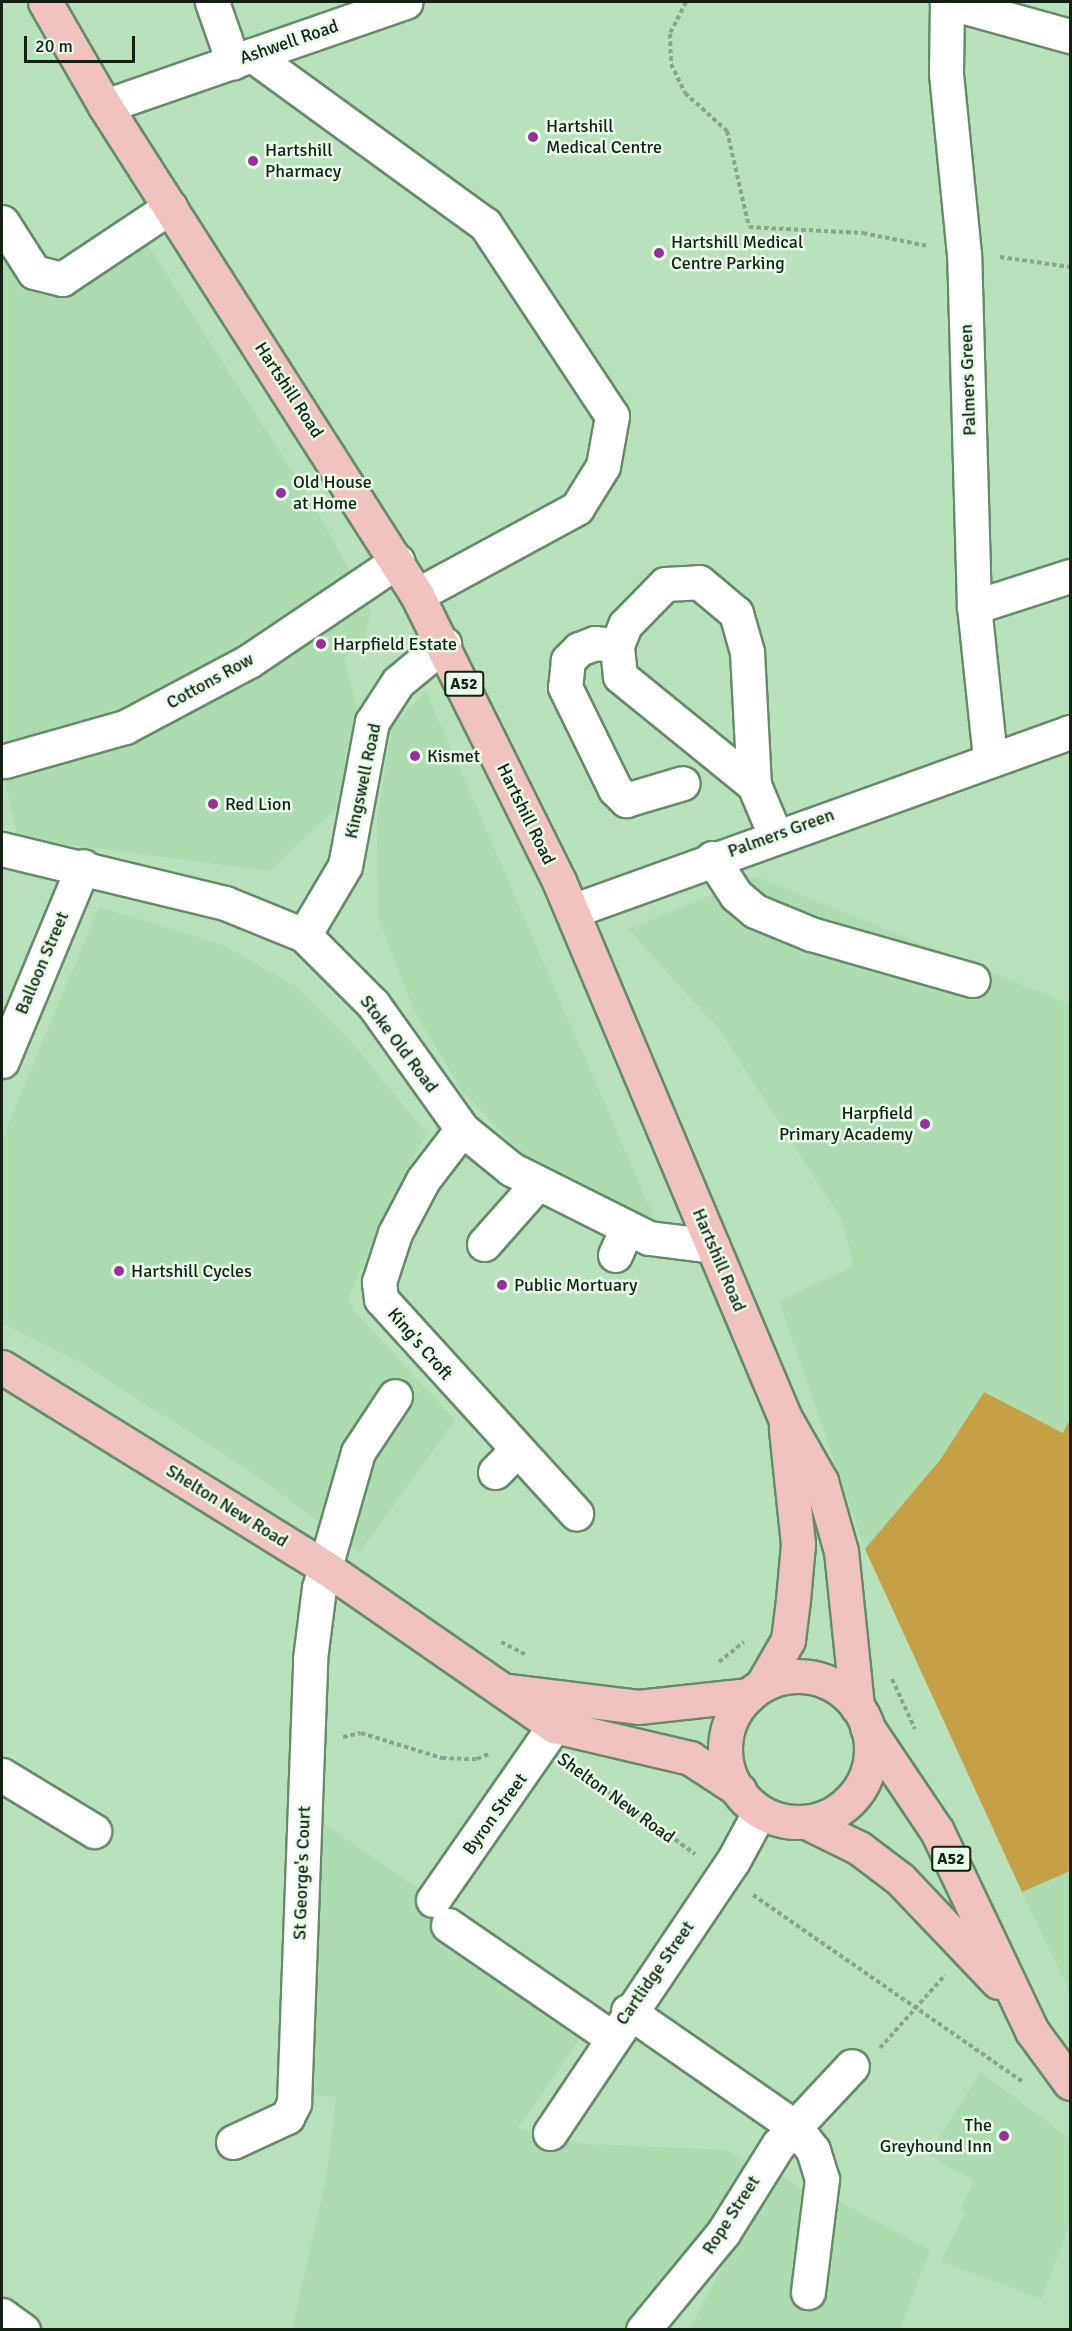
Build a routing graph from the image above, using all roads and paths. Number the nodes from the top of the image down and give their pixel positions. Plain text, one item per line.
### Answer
1 (45, 2) edge
2 (212, 2) edge
3 (405, 2) edge
4 (686, 2) edge
5 (947, 2) edge
6 (1071, 36) edge
7 (243, 58) junction
8 (105, 106) junction
9 (170, 207) junction
10 (2, 222) edge
11 (964, 254) junction
12 (1071, 267) edge
13 (397, 561) junction
14 (1071, 576) edge
15 (417, 595) junction
16 (974, 607) junction
17 (444, 644) junction
18 (617, 645) junction
19 (1071, 732) edge
20 (990, 758) junction
21 (5, 760) dead end
22 (682, 783) dead end
23 (754, 784) junction
24 (775, 835) junction
25 (2, 849) edge
26 (712, 858) junction
27 (83, 866) junction
28 (572, 911) junction
29 (304, 935) junction
30 (973, 980) dead end
31 (2, 1061) edge
32 (462, 1129) junction
33 (537, 1184) junction
34 (484, 1244) dead end
35 (713, 1246) junction
36 (2, 1367) edge
37 (395, 1396) dead end
38 (785, 1418) junction
39 (576, 1513) dead end
40 (326, 1568) junction
41 (751, 1632) dead end
42 (490, 1636) dead end
43 (529, 1657) dead end
44 (713, 1666) dead end
45 (756, 1690) junction
46 (508, 1691) junction
47 (862, 1717) junction
48 (549, 1736) junction
49 (307, 1744) junction
50 (494, 1752) dead end
51 (2, 1775) edge
52 (749, 1802) junction
53 (806, 1822) junction
54 (94, 1831) dead end
55 (724, 1875) junction
56 (968, 1950) junction
57 (1016, 2001) junction
58 (913, 2009) junction
59 (620, 2024) junction
60 (852, 2066) joint
61 (1071, 2083) edge
62 (1029, 2085) dead end
63 (550, 2133) dead end
64 (804, 2138) junction
65 (233, 2142) dead end
66 (838, 2173) dead end
67 (808, 2292) dead end
68 (2, 2315) edge
69 (22, 2330) edge
70 (643, 2330) edge

1 - 8 main road, Hartshill Road / A52
2 - 7 street
3 - 7 street, Ashwell Road
4 - 11 path
5 - 6 street
5 - 11 street, Palmers Green
7 - 8 street, Ashwell Road
7 - 15 street
8 - 9 main road, Hartshill Road / A52
9 - 10 street
9 - 13 main road, Hartshill Road / A52
11 - 12 path
11 - 16 street, Palmers Green
13 - 15 main road, Hartshill Road / A52
13 - 21 street, Cottons Row
14 - 16 street
15 - 17 main road, Hartshill Road / A52
16 - 20 street, Palmers Green
17 - 28 main road, Hartshill Road / A52
17 - 29 street, Kingswell Road
18 - 22 street
18 - 23 street
18 - 23 street
19 - 20 street, Palmers Green
20 - 24 street, Palmers Green
23 - 24 street
24 - 26 street, Palmers Green
25 - 27 street, Stoke Old Road
26 - 28 street, Palmers Green
26 - 30 street
27 - 29 street, Stoke Old Road
27 - 31 street, Balloon Street
28 - 35 main road, Hartshill Road / A52
29 - 32 street, Stoke Old Road
32 - 33 street, Stoke Old Road
32 - 39 street, King's Croft
33 - 34 street
33 - 35 street, Stoke Old Road
35 - 38 main road, Hartshill Road / A52
36 - 40 main road, Shelton New Road
37 - 40 street, St George's Court
38 - 45 main road, Hartshill Road / A52
38 - 47 main road, Hartshill Road / A52
40 - 46 main road, Shelton New Road
40 - 49 street, St George's Court
41 - 44 path
42 - 43 path
45 - 46 main road, Shelton New Road
45 - 47 main road, A52
45 - 52 main road, A52
46 - 48 main road, Shelton New Road
47 - 53 main road, A52
47 - 57 main road, A52
48 - 52 main road, Shelton New Road
48 - 55 path, Shelton New Road
48 - 59 street, Byron Street
49 - 50 path
49 - 65 street, St George's Court
51 - 54 street
52 - 53 main road, A52
52 - 55 street, Cartlidge Street
53 - 56 main road, A52
55 - 58 path, Shelton New Road
55 - 59 street, Cartlidge Street
56 - 57 main road, A52
56 - 58 path
57 - 61 main road, A52
58 - 60 path
58 - 62 path, Shelton New Road
59 - 63 street, Cartlidge Street
59 - 64 street
60 - 64 street, Rope Street
64 - 66 street
64 - 67 street
64 - 70 street, Rope Street
68 - 69 street

